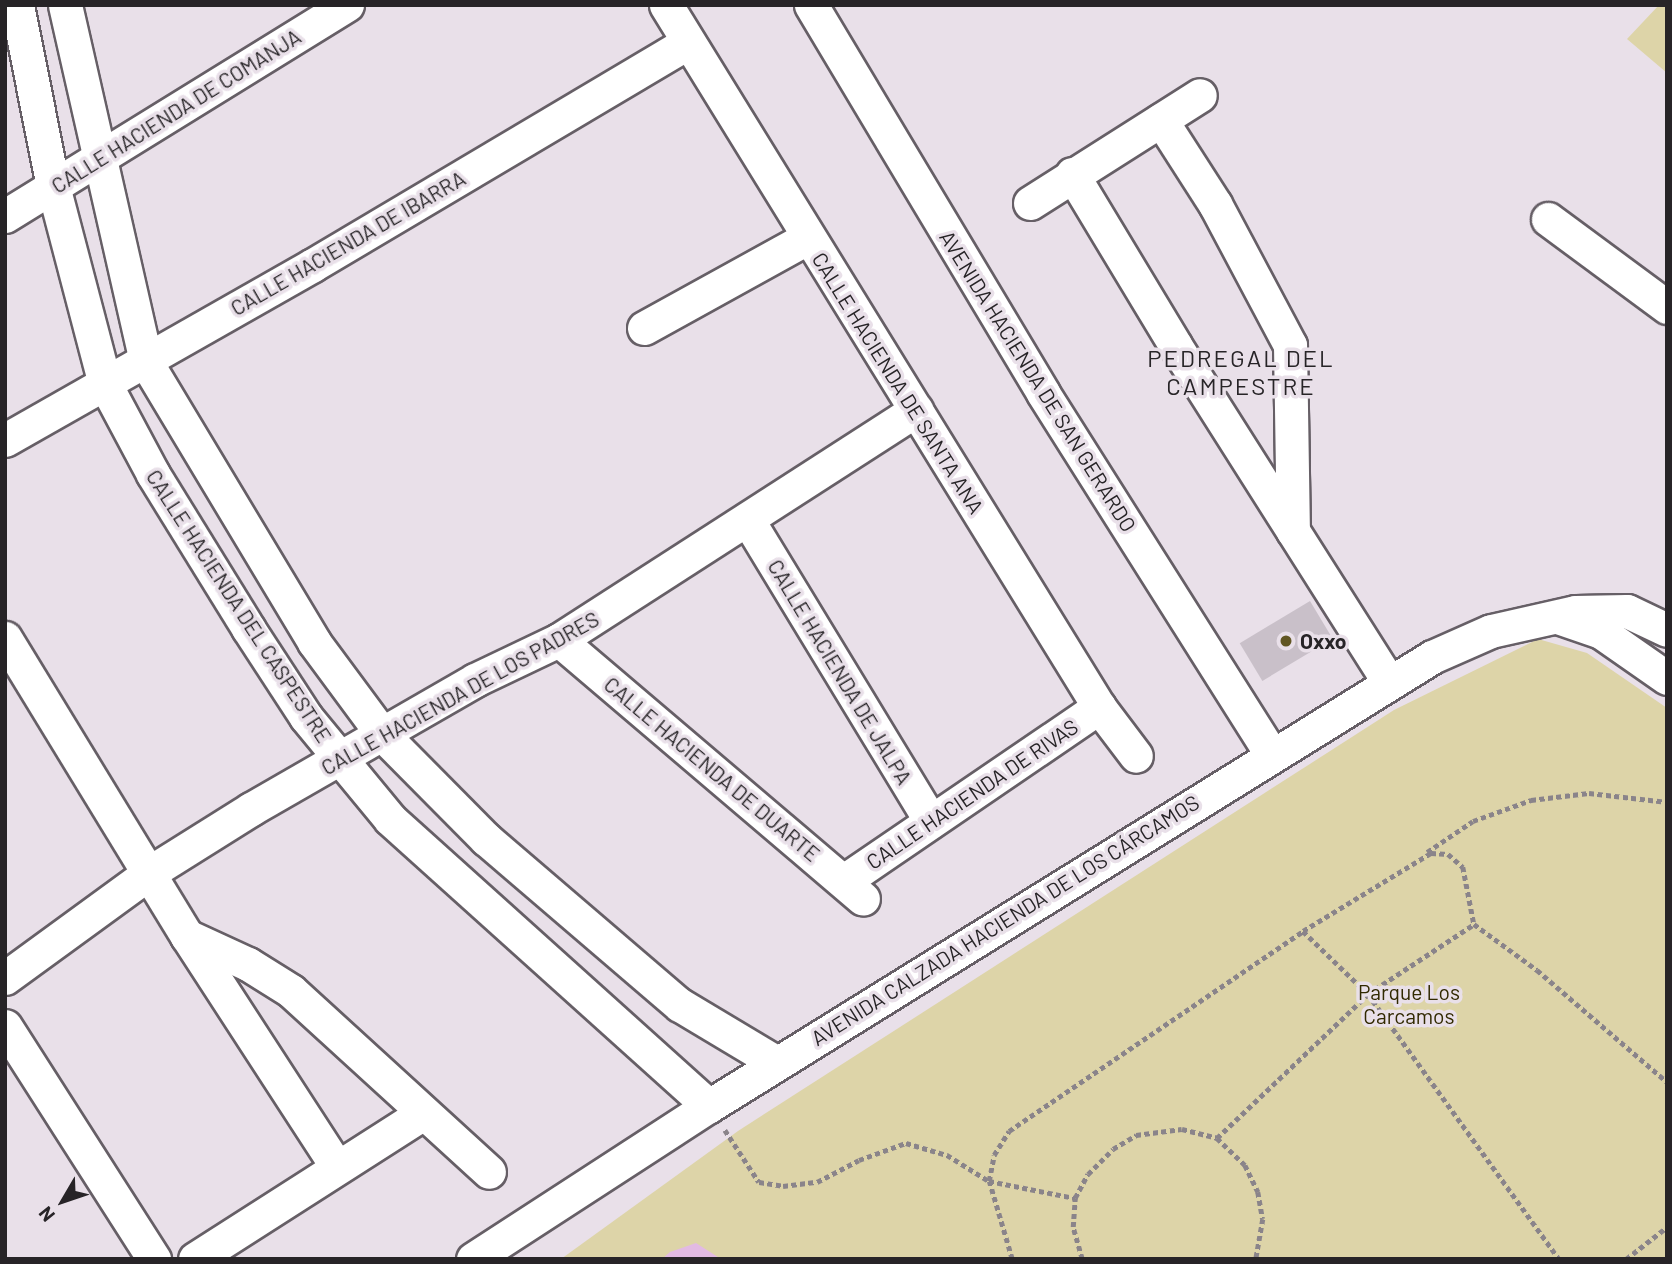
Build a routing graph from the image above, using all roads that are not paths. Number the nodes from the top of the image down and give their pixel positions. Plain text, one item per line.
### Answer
1 (17, 5) edge
2 (65, 5) edge
3 (347, 5) edge
4 (666, 5) edge
5 (811, 5) edge
6 (688, 42) junction
7 (1200, 95) dead end
8 (1161, 120) junction
9 (96, 157) junction
10 (1072, 174) junction
11 (53, 186) junction
12 (1030, 203) dead end
13 (5, 216) edge
14 (1548, 219) dead end
15 (807, 238) junction
16 (1667, 307) edge
17 (644, 328) dead end
18 (146, 362) junction
19 (105, 384) junction
20 (916, 410) junction
21 (5, 440) edge
22 (749, 522) junction
23 (1293, 531) junction
24 (1554, 616) junction
25 (1667, 630) edge
26 (5, 638) edge
27 (559, 640) junction
28 (1667, 678) edge
29 (1389, 682) junction
30 (1099, 707) junction
31 (382, 734) junction
32 (1271, 754) junction
33 (1136, 756) dead end
34 (340, 761) junction
35 (931, 821) junction
36 (149, 873) junction
37 (854, 890) joint
38 (187, 936) junction
39 (5, 978) edge
40 (5, 1026) edge
41 (777, 1063) junction
42 (709, 1106) junction
43 (423, 1114) junction
44 (337, 1167) junction
45 (489, 1172) dead end
46 (153, 1259) edge
47 (195, 1259) edge
48 (473, 1259) edge

1 - 11 street, CALLE HACIENDA DEL CASPESTRE
2 - 9 street, CALLE HACIENDA DEL CASPESTRE
3 - 9 street, CALLE HACIENDA DE COMANJA
4 - 6 street, CALLE HACIENDA DE SANTA ANA
5 - 32 street, AVENIDA HACIENDA DE SAN GERARDO
6 - 15 street, CALLE HACIENDA DE SANTA ANA
6 - 18 street, CALLE HACIENDA DE IBARRA
7 - 8 street
8 - 10 street
8 - 23 street
9 - 11 street, CALLE HACIENDA DE COMANJA
9 - 18 street, CALLE HACIENDA DEL CASPESTRE
10 - 12 street
10 - 23 street
11 - 13 street, CALLE HACIENDA DE COMANJA
11 - 19 street, CALLE HACIENDA DEL CASPESTRE
14 - 16 street
15 - 17 street
15 - 20 street, CALLE HACIENDA DE SANTA ANA
18 - 19 street, CALLE HACIENDA DE IBARRA
18 - 31 street, CALLE HACIENDA DEL CASPESTRE
19 - 21 street, CALLE HACIENDA DE IBARRA
19 - 34 street, CALLE HACIENDA DEL CASPESTRE
20 - 22 street, CALLE HACIENDA DE LOS PADRES
20 - 30 street, CALLE HACIENDA DE SANTA ANA
22 - 27 street, CALLE HACIENDA DE LOS PADRES
22 - 35 street, CALLE HACIENDA DE JALPA
23 - 29 street
24 - 25 street, AVENIDA CALZADA HACIENDA DE LOS CÁRCAMOS
24 - 28 street
24 - 29 street, AVENIDA CALZADA HACIENDA DE LOS CÁRCAMOS
26 - 36 street
27 - 31 street, CALLE HACIENDA DE LOS PADRES
27 - 37 street, CALLE HACIENDA DE DUARTE
29 - 32 street, AVENIDA CALZADA HACIENDA DE LOS CÁRCAMOS
30 - 33 street, CALLE HACIENDA DE SANTA ANA
30 - 35 street, CALLE HACIENDA DE RIVAS
31 - 34 street, CALLE HACIENDA DE LOS PADRES
31 - 41 street, CALLE HACIENDA DEL CASPESTRE
32 - 41 street, AVENIDA CALZADA HACIENDA DE LOS CÁRCAMOS
34 - 36 street, CALLE HACIENDA DE LOS PADRES
34 - 42 street, CALLE HACIENDA DEL CASPESTRE
35 - 37 street, CALLE HACIENDA DE RIVAS
36 - 38 street
36 - 39 street, CALLE HACIENDA DE LOS PADRES
38 - 43 street
38 - 44 street
40 - 46 street
41 - 42 street, AVENIDA CALZADA HACIENDA DE LOS CÁRCAMOS
42 - 48 street, AVENIDA CALZADA HACIENDA DE LOS CÁRCAMOS
43 - 44 street
43 - 45 street
44 - 47 street

